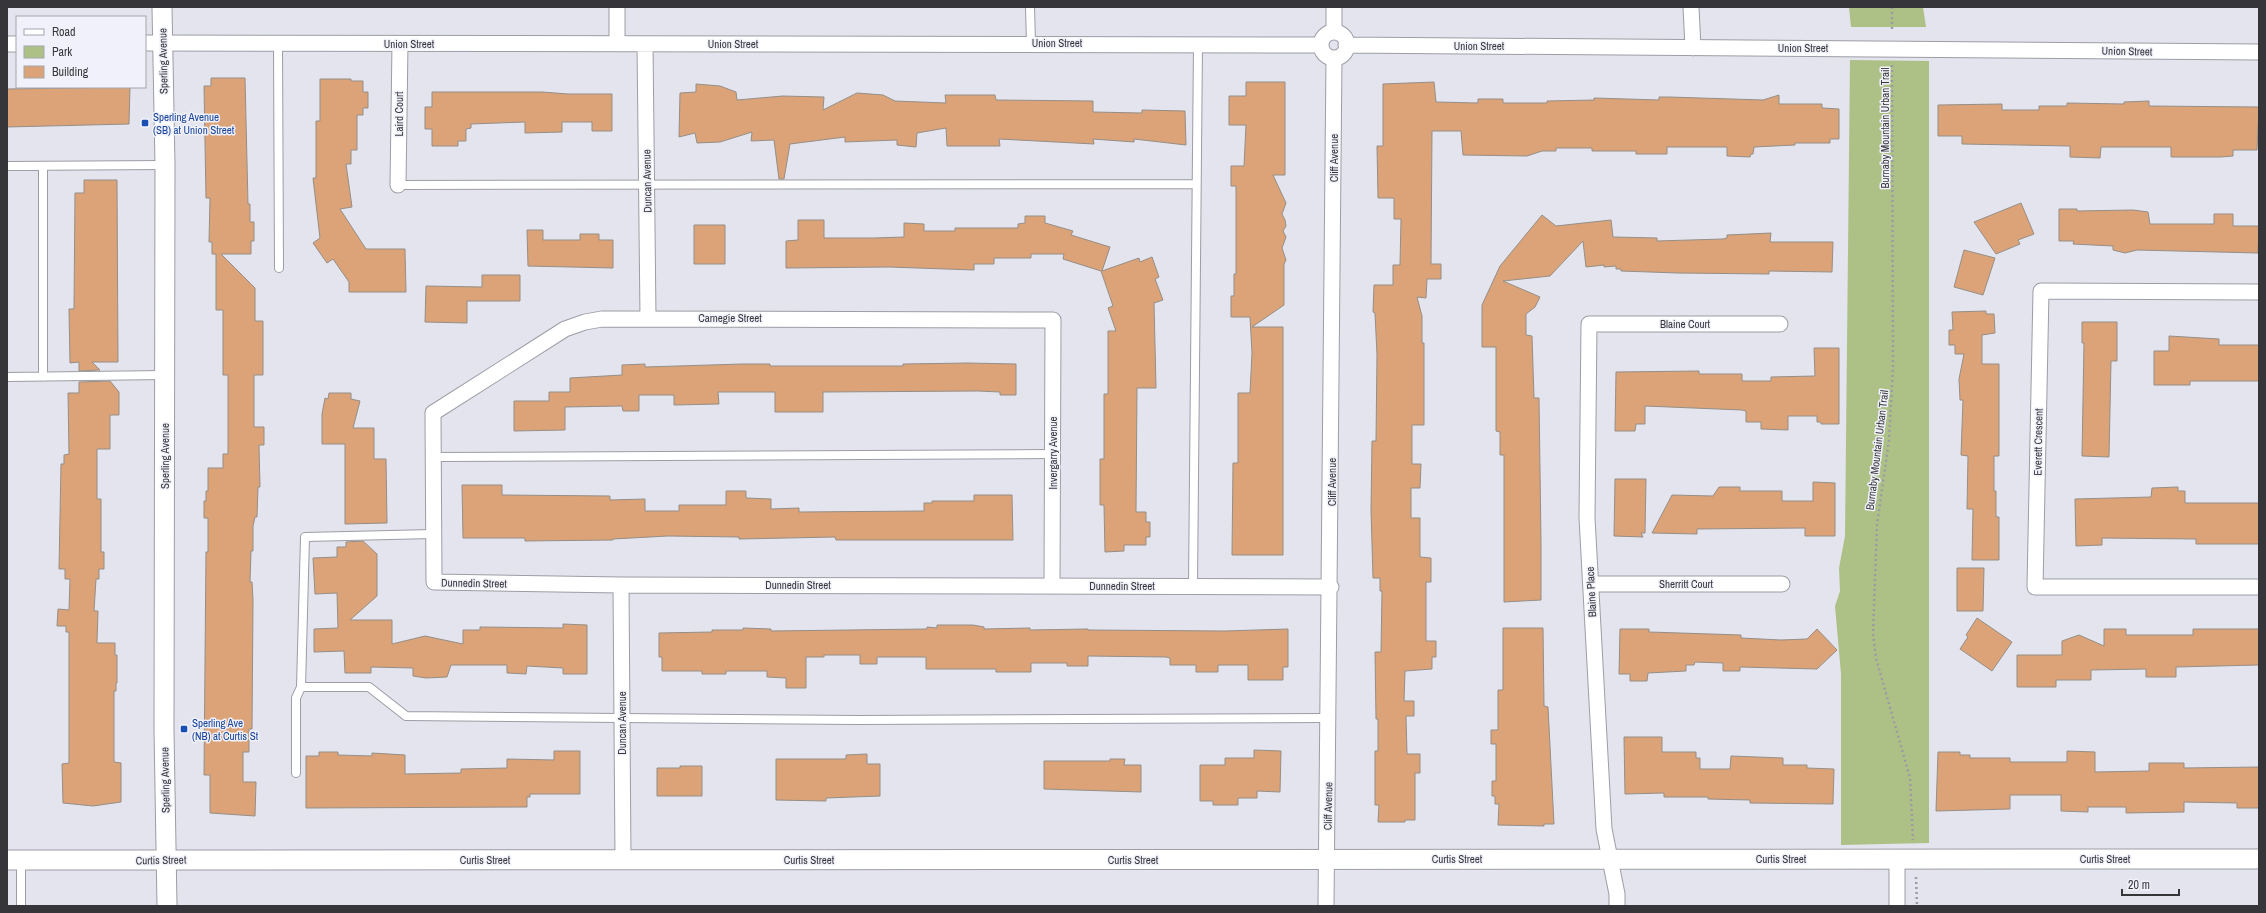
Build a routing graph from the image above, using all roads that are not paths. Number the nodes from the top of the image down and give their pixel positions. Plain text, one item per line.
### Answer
1 (162, 7) edge
2 (617, 7) edge
3 (1030, 7) edge
4 (1334, 7) edge
5 (1691, 7) edge
6 (1334, 32) junction
7 (154, 43) edge
8 (617, 43) junction
9 (1030, 43) junction
10 (278, 44) junction
11 (400, 44) junction
12 (645, 44) junction
13 (1198, 44) junction
14 (1321, 45) junction
15 (1346, 45) junction
16 (1693, 48) junction
17 (2259, 52) edge
18 (1334, 58) junction
19 (165, 165) junction
20 (7, 166) edge
21 (43, 166) junction
22 (1196, 184) junction
23 (398, 185) joint
24 (648, 186) junction
25 (279, 268) dead end
26 (2259, 292) edge
27 (648, 318) junction
28 (1053, 320) joint
29 (1589, 324) joint
30 (1780, 324) dead end
31 (165, 375) junction
32 (7, 377) edge
33 (43, 378) junction
34 (433, 412) joint
35 (1052, 454) junction
36 (434, 457) junction
37 (433, 534) junction
38 (1591, 584) junction
39 (1782, 584) dead end
40 (621, 585) junction
41 (1052, 586) junction
42 (1193, 586) junction
43 (1331, 587) junction
44 (2259, 588) edge
45 (301, 687) junction
46 (1328, 718) junction
47 (622, 719) junction
48 (296, 772) dead end
49 (1327, 859) junction
50 (1610, 859) junction
51 (1897, 859) junction
52 (2259, 859) edge
53 (14, 860) edge
54 (167, 860) junction
55 (623, 860) junction
56 (21, 906) edge
57 (167, 906) edge
58 (1326, 906) edge
59 (1618, 906) edge
60 (1897, 906) edge

1 - 7 street, Sperling Avenue
2 - 8 street
3 - 9 lane
4 - 6 street
5 - 16 street
6 - 14 street
6 - 15 street
7 - 10 street, Union Street
7 - 19 street, Sperling Avenue
8 - 11 street, Union Street
8 - 12 street, Union Street
9 - 12 street, Union Street
9 - 13 street, Union Street
10 - 11 street, Union Street
10 - 25 lane
11 - 23 street, Laird Court
12 - 24 street, Duncan Avenue
13 - 14 street, Union Street
13 - 22 lane
14 - 18 street
15 - 16 street, Union Street
15 - 18 street
16 - 17 street, Union Street
18 - 43 street, Cliff Avenue
19 - 21 lane
19 - 31 street, Sperling Avenue
20 - 21 lane
21 - 33 lane
22 - 24 lane
22 - 42 lane
23 - 24 lane
24 - 27 street, Duncan Avenue
26 - 44 street, Everett Crescent
27 - 28 street, Carnegie Street
27 - 34 street, Carnegie Street
28 - 35 street, Invergarry Avenue
29 - 30 street, Blaine Court
29 - 38 street, Blaine Place
31 - 33 lane
31 - 54 street, Sperling Avenue
32 - 33 lane
34 - 36 street, Dunnedin Street
35 - 36 lane
35 - 41 street, Invergarry Avenue
36 - 37 street, Dunnedin Street
37 - 40 street, Dunnedin Street
37 - 45 lane
38 - 39 street, Sherritt Court
38 - 50 street, Blaine Place
40 - 41 street, Dunnedin Street
40 - 47 street, Duncan Avenue
41 - 42 street, Dunnedin Street
42 - 43 street, Dunnedin Street
43 - 46 street, Cliff Avenue
45 - 47 lane
45 - 48 lane
46 - 47 lane
46 - 49 street, Cliff Avenue
47 - 55 street, Duncan Avenue
49 - 50 street, Curtis Street
49 - 55 street, Curtis Street
49 - 58 street, Cliff Avenue
50 - 51 street, Curtis Street
50 - 59 street, Blaine Place
51 - 52 street, Curtis Street
51 - 60 street
53 - 54 street, Curtis Street
53 - 56 lane
54 - 55 street, Curtis Street
54 - 57 street, Sperling Avenue

